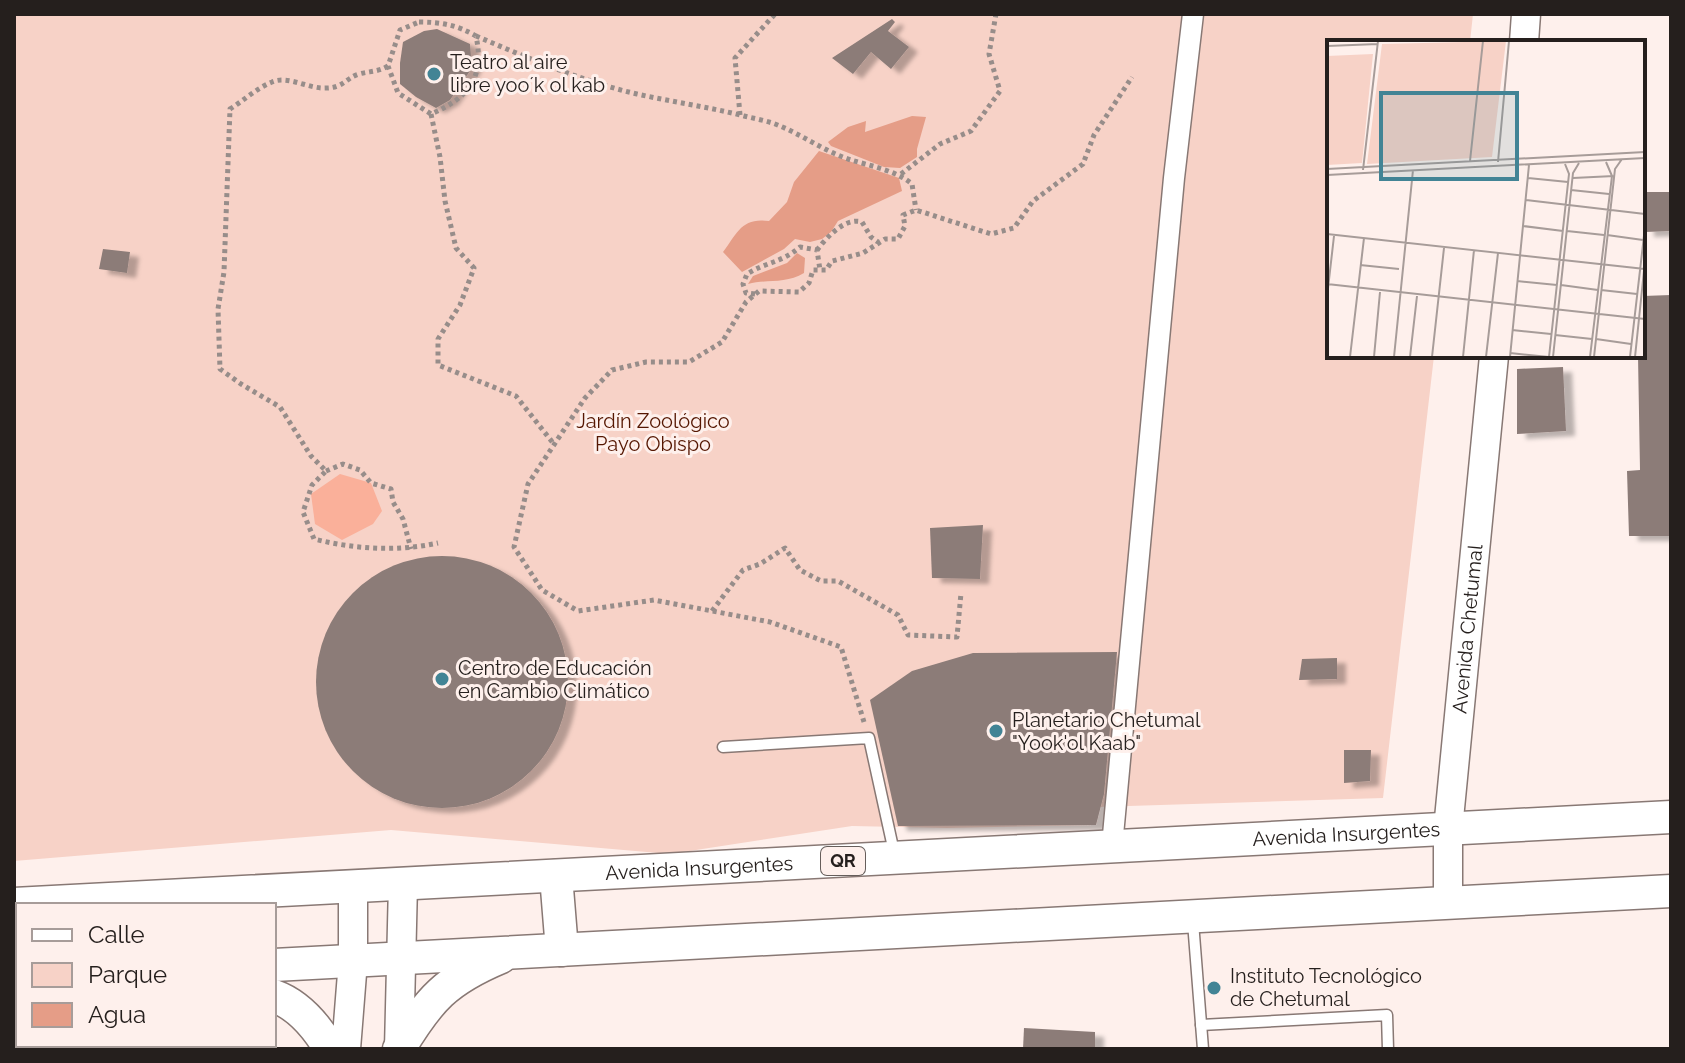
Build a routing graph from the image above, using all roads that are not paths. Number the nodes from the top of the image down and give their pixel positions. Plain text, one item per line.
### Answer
1 (1193, 14) edge
2 (1526, 14) edge
3 (1524, 40) edge
4 (1494, 358) edge
5 (723, 747) dead end
6 (1671, 817) edge
7 (1448, 829) junction
8 (1112, 846) junction
9 (896, 858) junction
10 (556, 876) junction
11 (403, 884) junction
12 (353, 886) junction
13 (1671, 891) edge
14 (1448, 902) junction
15 (33, 903) edge
16 (1193, 916) junction
17 (562, 950) junction
18 (518, 951) junction
19 (403, 957) junction
20 (353, 961) junction
21 (276, 965) edge
22 (276, 997) edge
23 (1201, 1025) junction
24 (330, 1049) edge
25 (346, 1049) edge
26 (399, 1049) edge
27 (1203, 1049) edge
28 (1388, 1049) edge

1 - 8 street
2 - 3 main road
4 - 7 main road, Avenida Chetumal
5 - 9 lane
6 - 7 main road, Avenida Insurgentes / QR
7 - 8 main road, Avenida Insurgentes / QR
7 - 14 main road, Avenida Chetumal
8 - 9 main road, Avenida Insurgentes / QR
9 - 10 main road, Avenida Insurgentes / QR
10 - 11 main road, Avenida Insurgentes / QR
10 - 17 main road
11 - 12 main road, Avenida Insurgentes / QR
11 - 19 main road
12 - 15 main road, Avenida Insurgentes / QR
12 - 20 main road
13 - 14 main road
14 - 16 main road
16 - 17 main road
16 - 23 lane
17 - 18 main road
18 - 19 main road
18 - 26 main road
19 - 20 main road
19 - 26 main road
20 - 21 main road
20 - 25 main road
22 - 24 main road
23 - 27 lane
23 - 28 lane

